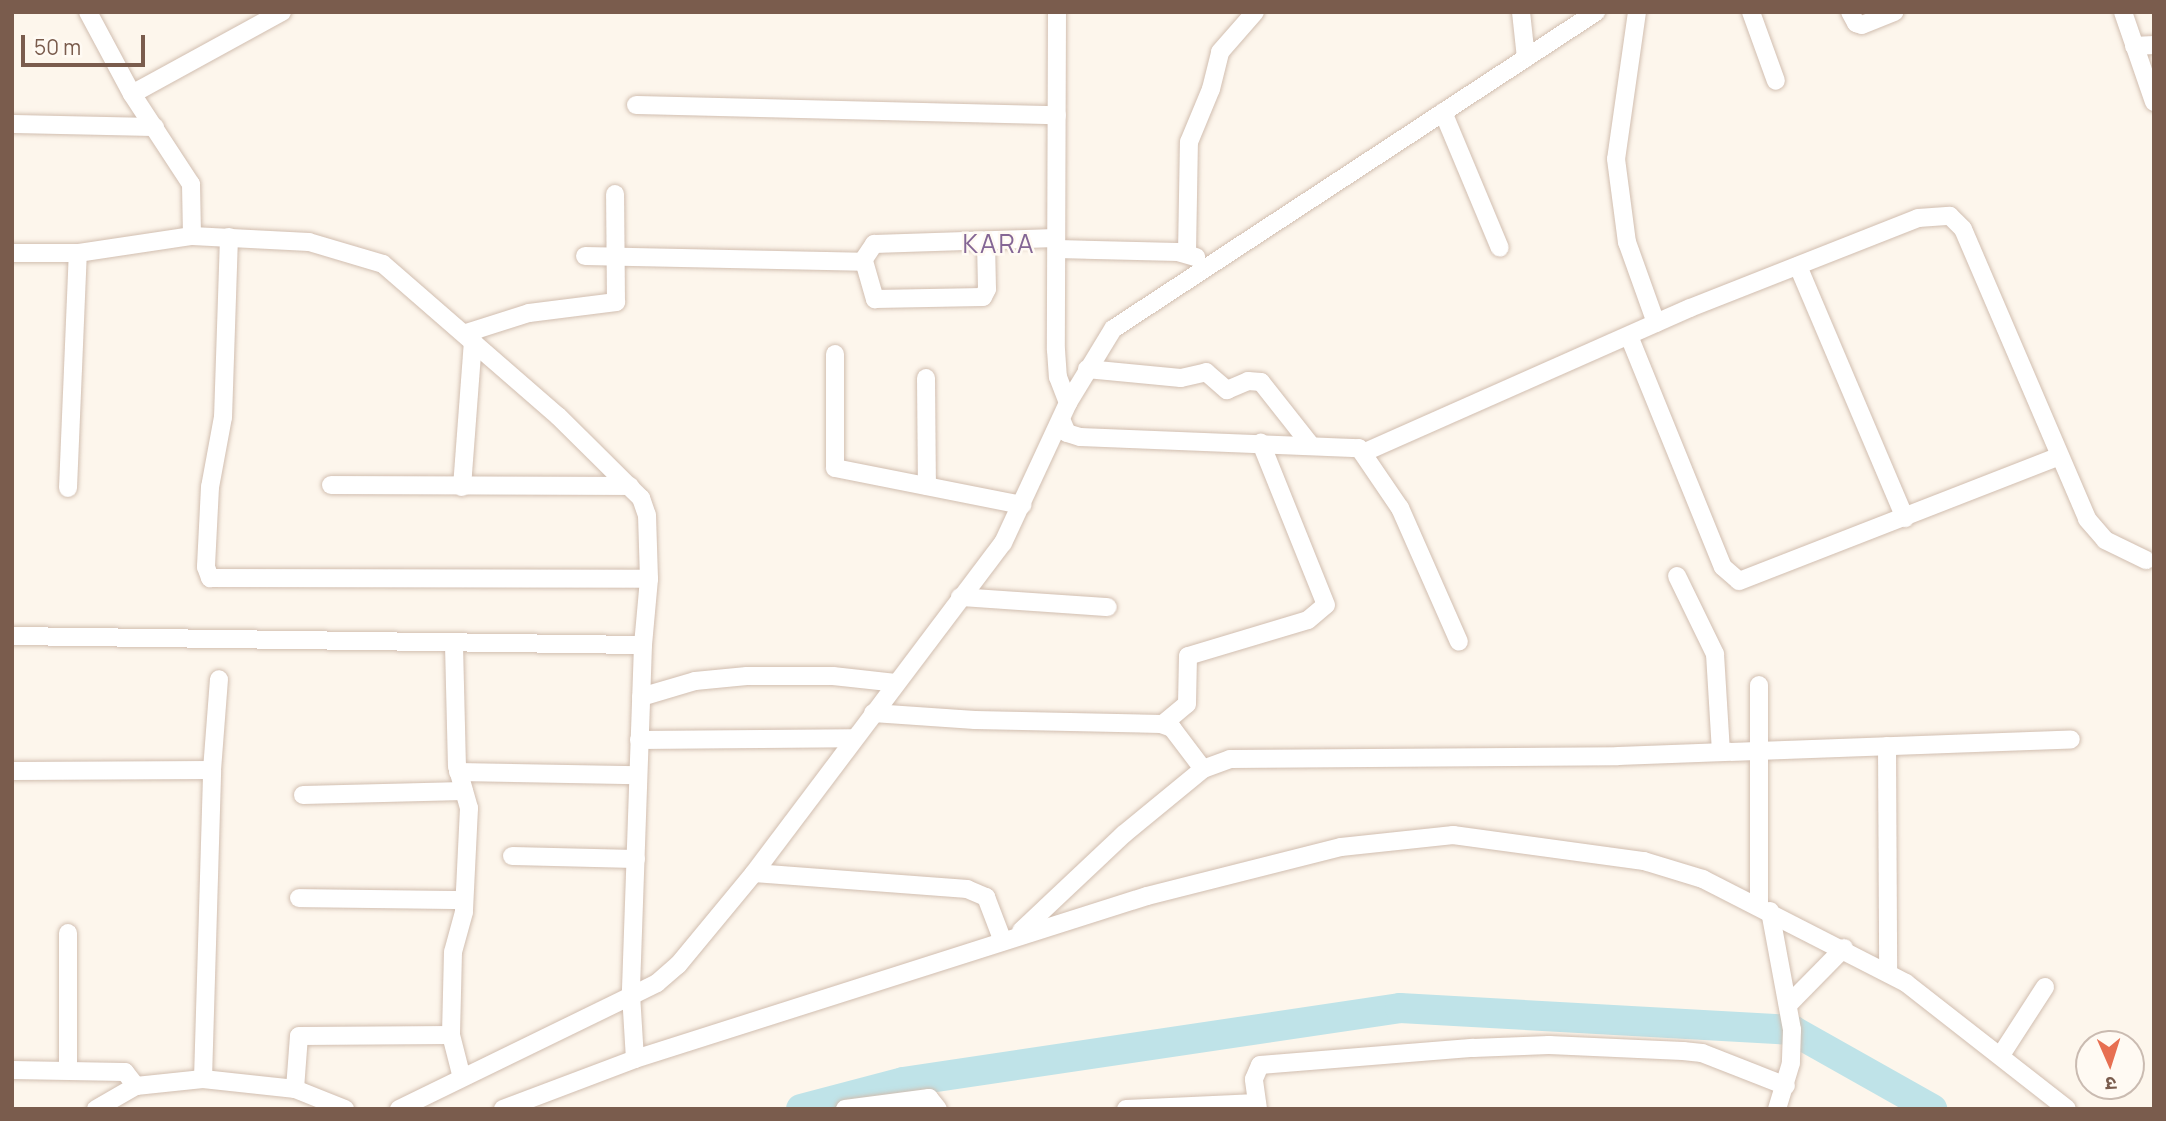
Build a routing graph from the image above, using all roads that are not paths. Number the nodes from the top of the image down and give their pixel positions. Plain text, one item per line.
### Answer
1 (88, 12) edge
2 (282, 12) edge
3 (1057, 12) edge
4 (1255, 12) edge
5 (1521, 12) edge
6 (1596, 12) edge
7 (1637, 12) edge
8 (1751, 12) edge
9 (1850, 12) edge
10 (1895, 12) edge
11 (2123, 12) edge
12 (2154, 45) edge
13 (2134, 46) junction
14 (1525, 58) junction
15 (1776, 81) dead end
16 (132, 94) junction
17 (2154, 102) edge
18 (636, 106) dead end
19 (1443, 112) junction
20 (1057, 115) junction
21 (12, 124) edge
22 (155, 127) junction
23 (615, 194) dead end
24 (192, 236) junction
25 (229, 237) junction
26 (986, 243) junction
27 (1056, 243) junction
28 (1500, 248) dead end
29 (12, 253) edge
30 (78, 253) junction
31 (1187, 253) junction
32 (585, 256) dead end
33 (615, 256) junction
34 (864, 261) junction
35 (1209, 263) junction
36 (1797, 266) junction
37 (1656, 323) junction
38 (469, 336) junction
39 (1629, 336) junction
40 (835, 354) dead end
41 (1087, 369) junction
42 (926, 378) dead end
43 (1064, 411) junction
44 (1261, 443) junction
45 (1310, 444) junction
46 (1365, 452) junction
47 (2060, 456) junction
48 (331, 485) dead end
49 (630, 486) junction
50 (927, 486) junction
51 (462, 487) junction
52 (68, 488) dead end
53 (1022, 505) junction
54 (1905, 518) junction
55 (2146, 560) dead end
56 (1677, 576) dead end
57 (649, 579) junction
58 (960, 597) junction
59 (1108, 607) dead end
60 (12, 636) edge
61 (1459, 642) dead end
62 (454, 645) junction
63 (643, 645) junction
64 (219, 679) dead end
65 (896, 682) junction
66 (1759, 685) dead end
67 (641, 697) junction
68 (873, 713) junction
69 (1163, 724) junction
70 (852, 738) junction
71 (2071, 739) dead end
72 (639, 740) junction
73 (1887, 746) junction
74 (1760, 749) junction
75 (1721, 751) junction
76 (1203, 769) junction
77 (212, 770) junction
78 (12, 771) edge
79 (458, 772) junction
80 (638, 775) junction
81 (464, 791) junction
82 (303, 795) dead end
83 (512, 856) dead end
84 (636, 859) junction
85 (754, 873) junction
86 (299, 898) dead end
87 (464, 900) junction
88 (1764, 908) junction
89 (68, 933) dead end
90 (1010, 937) junction
91 (1843, 948) junction
92 (1888, 973) junction
93 (2045, 987) dead end
94 (631, 994) junction
95 (1788, 1005) junction
96 (451, 1035) junction
97 (2001, 1055) junction
98 (635, 1059) junction
99 (12, 1070) edge
100 (68, 1070) junction
101 (462, 1078) junction
102 (203, 1079) junction
103 (136, 1086) junction
104 (1786, 1086) junction
105 (295, 1089) junction
106 (1258, 1106) edge
107 (872, 1107) edge
108 (96, 1109) edge
109 (345, 1109) edge
110 (399, 1109) edge
111 (503, 1109) edge
112 (845, 1109) edge
113 (938, 1109) edge
114 (1126, 1109) edge
115 (1777, 1109) edge
116 (2067, 1109) edge

1 - 16 street
2 - 16 street
3 - 20 street
4 - 31 street
5 - 14 street
6 - 14 street
7 - 37 street
8 - 15 street
9 - 10 street
11 - 13 street
12 - 13 street
13 - 17 street
14 - 19 street
16 - 22 street
18 - 20 street
19 - 28 street
19 - 35 street
20 - 27 street
21 - 22 street
22 - 24 street
23 - 33 street
24 - 25 street
24 - 30 street
25 - 38 street
25 - 57 street
26 - 27 street
26 - 34 street
26 - 34 street
27 - 31 street
27 - 43 street
29 - 30 street
30 - 52 street
31 - 35 street
32 - 33 street
33 - 34 street
33 - 38 street
35 - 41 street
36 - 37 street
36 - 47 street
36 - 54 street
37 - 39 street
38 - 49 street
38 - 51 street
39 - 46 street
39 - 54 street
40 - 50 street
41 - 43 street
41 - 45 street
42 - 50 street
43 - 44 street
43 - 53 street
44 - 45 street
44 - 69 street
45 - 46 street
46 - 61 street
47 - 54 street
47 - 55 street
48 - 51 street
49 - 51 street
49 - 57 street
50 - 53 street
53 - 58 street
56 - 75 street
57 - 63 street
58 - 59 street
58 - 65 street
60 - 62 street
62 - 63 street
62 - 79 street
63 - 67 street
64 - 77 street
65 - 67 street
65 - 68 street
66 - 74 street
67 - 72 street
68 - 69 street
68 - 70 street
69 - 76 street
70 - 72 street
70 - 85 street
71 - 73 street
72 - 80 street
73 - 74 street
73 - 92 street
74 - 75 street
74 - 88 street
75 - 76 street
76 - 90 street
77 - 78 street
77 - 102 street
79 - 80 street
79 - 81 street
80 - 84 street
81 - 82 street
81 - 87 street
83 - 84 street
84 - 94 street
85 - 90 street
85 - 94 street
86 - 87 street
87 - 96 street
88 - 90 street
88 - 91 street
88 - 95 street
89 - 100 street
90 - 98 street
91 - 92 street
91 - 95 street
92 - 97 street
93 - 97 street
94 - 98 street
94 - 101 street
95 - 104 street
96 - 101 street
96 - 105 street
97 - 116 street
98 - 111 street
99 - 100 street
100 - 103 street
101 - 110 street
102 - 103 street
102 - 105 street
103 - 108 street
104 - 106 street
104 - 115 street
105 - 109 street
106 - 114 street
107 - 112 street
107 - 113 street

